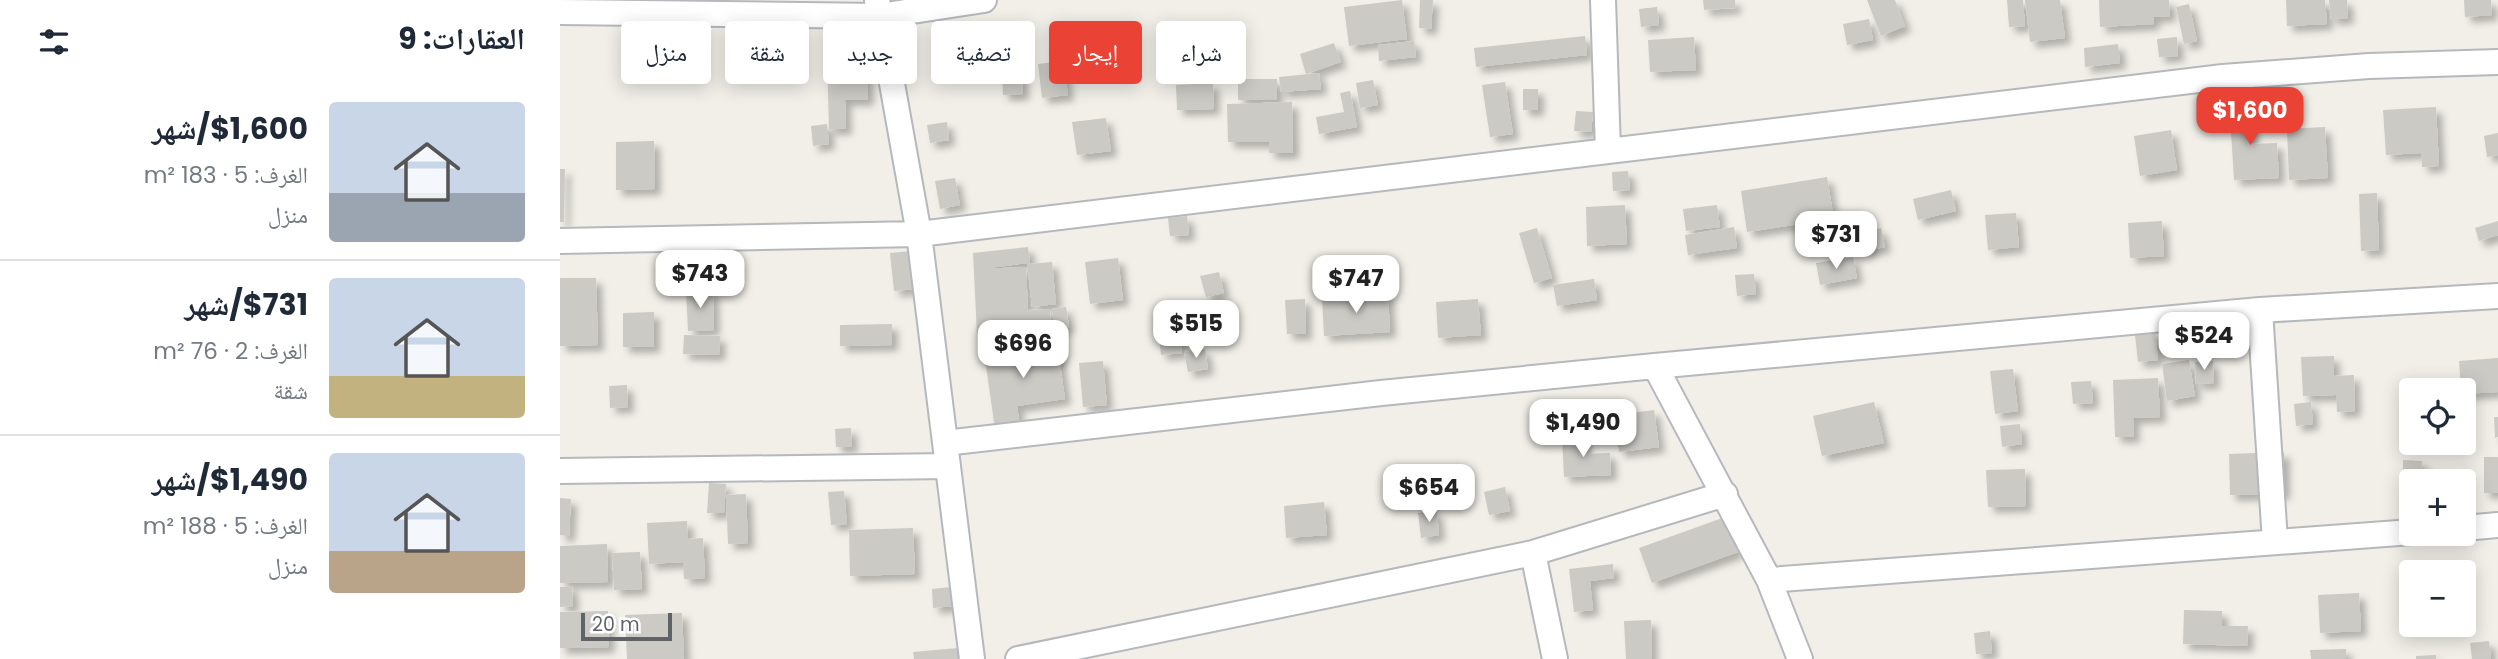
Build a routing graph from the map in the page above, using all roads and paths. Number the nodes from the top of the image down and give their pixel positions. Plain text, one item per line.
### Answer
1 (984, 0) edge
2 (1603, 0) edge
3 (878, 8) edge
4 (560, 12) edge
5 (2498, 62) edge
6 (1608, 150) junction
7 (919, 234) junction
8 (560, 241) edge
9 (2498, 296) edge
10 (2260, 310) junction
11 (1655, 366) junction
12 (946, 454) junction
13 (560, 471) edge
14 (1725, 495) junction
15 (2498, 525) edge
16 (2476, 526) edge
17 (2399, 532) edge
18 (2275, 542) junction
19 (1533, 553) junction
20 (1769, 580) junction
21 (972, 659) edge
22 (1018, 659) edge
23 (1555, 659) edge
24 (1800, 659) edge

1 - 3 street
2 - 6 street
3 - 4 street
3 - 7 street
5 - 6 street
6 - 7 street
7 - 8 street
7 - 12 street
9 - 10 street
10 - 11 street
10 - 18 street
11 - 12 street
11 - 14 street
12 - 13 street
12 - 21 street
14 - 19 street
14 - 20 street
15 - 16 street
17 - 18 street
18 - 20 street
19 - 22 street
19 - 23 street
20 - 24 street

